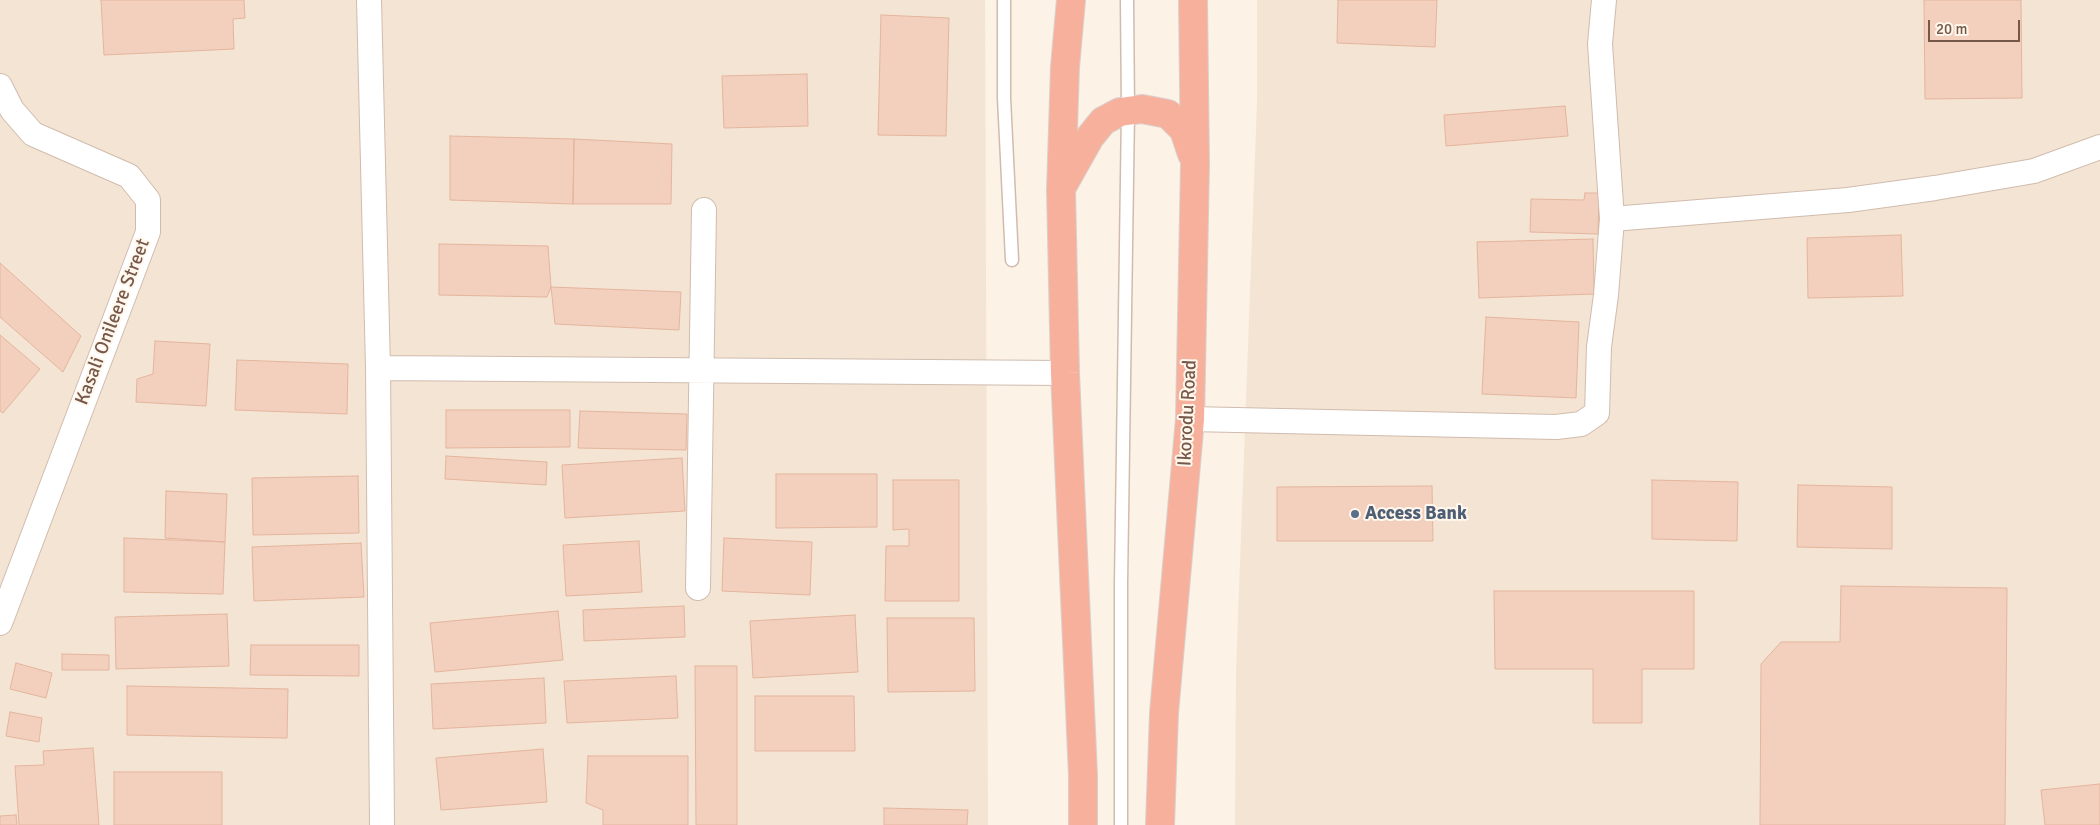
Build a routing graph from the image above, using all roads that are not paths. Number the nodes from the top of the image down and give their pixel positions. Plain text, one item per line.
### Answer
1 (369, 0) edge
2 (1004, 0) edge
3 (1071, 0) edge
4 (1127, 0) edge
5 (1194, 0) edge
6 (1604, 0) edge
7 (0, 86) edge
8 (1128, 111) junction
9 (2100, 146) edge
10 (1195, 166) junction
11 (1060, 190) junction
12 (704, 210) dead end
13 (1612, 219) junction
14 (1012, 260) dead end
15 (378, 368) junction
16 (701, 371) junction
17 (1065, 372) junction
18 (1190, 419) junction
19 (698, 588) dead end
20 (0, 623) edge
21 (382, 825) edge
22 (1082, 825) edge
23 (1121, 825) edge
24 (1160, 825) edge

1 - 15 street
2 - 14 lane
3 - 11 highway
4 - 8 lane
5 - 10 highway, Ikorodu Road
6 - 13 street
7 - 20 street, Kasali Onileere Street
8 - 10 highway
8 - 11 highway
8 - 23 lane
9 - 13 street
10 - 18 highway, Ikorodu Road
11 - 17 highway
12 - 16 street
13 - 18 street
15 - 16 street
15 - 21 street
16 - 17 street
16 - 19 street
17 - 22 highway
18 - 24 highway, Ikorodu Road

